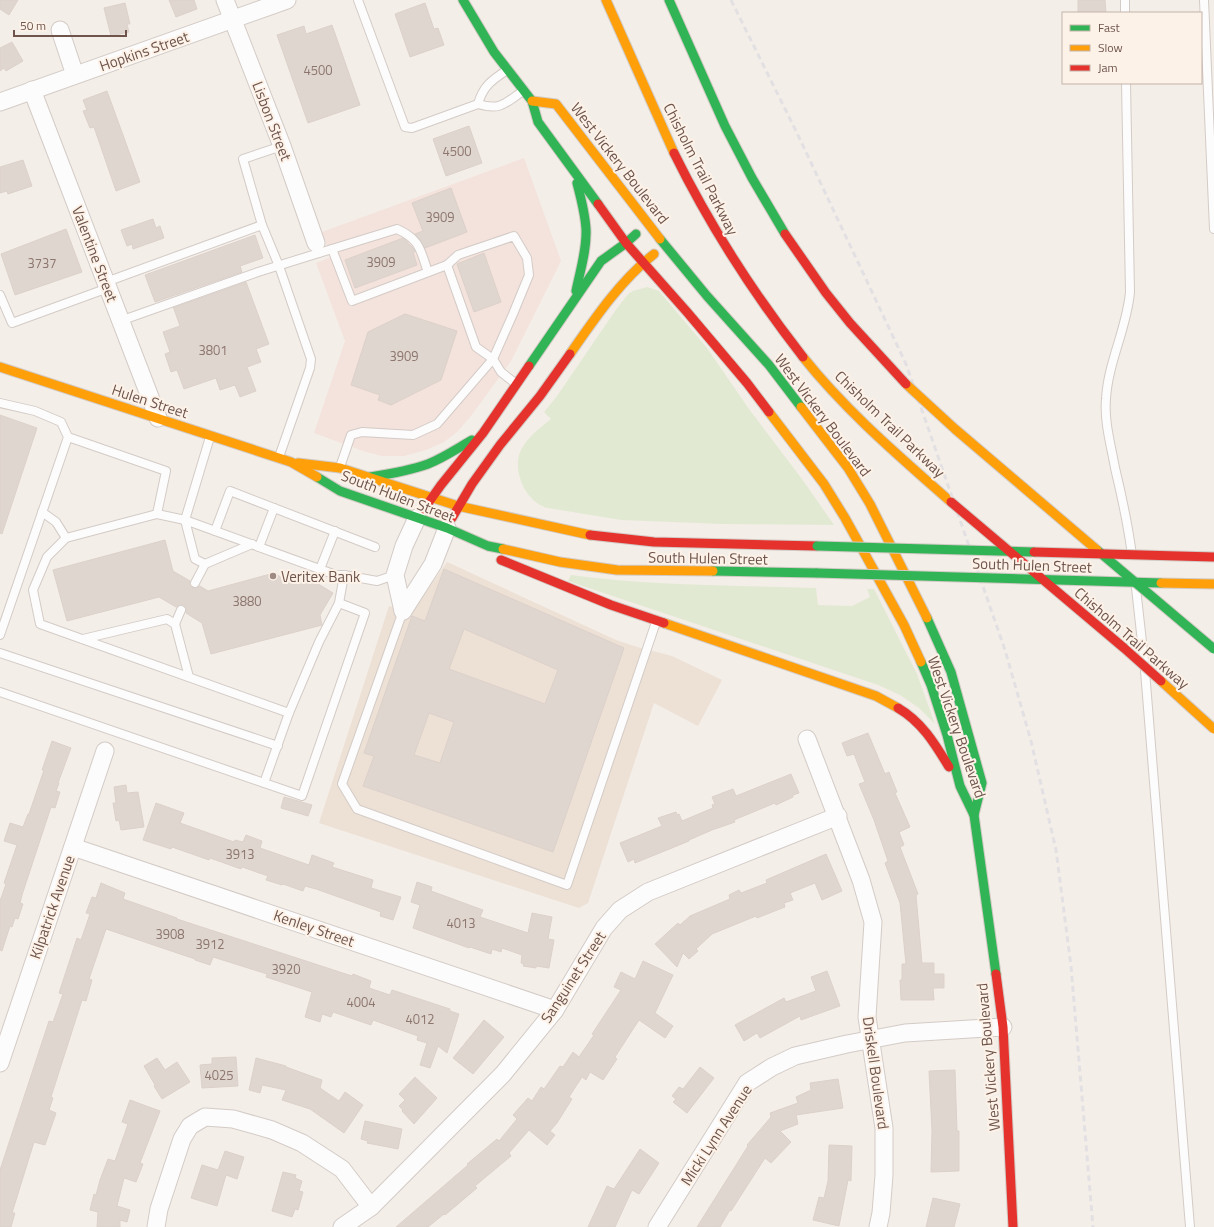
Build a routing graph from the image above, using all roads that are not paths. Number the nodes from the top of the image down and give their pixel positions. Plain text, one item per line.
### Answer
1 (225, 0) edge
2 (287, 0) edge
3 (358, 0) edge
4 (463, 0) edge
5 (606, 0) edge
6 (669, 0) edge
7 (1125, 0) edge
8 (1204, 0) edge
9 (1125, 12) edge
10 (232, 20) junction
11 (60, 30) dead end
12 (507, 69) junction
13 (75, 75) junction
14 (1126, 84) edge
15 (32, 90) junction
16 (524, 91) junction
17 (532, 101) junction
18 (0, 102) edge
19 (478, 104) junction
20 (282, 146) junction
21 (575, 174) junction
22 (647, 223) junction
23 (262, 224) junction
24 (1214, 229) edge
25 (626, 243) junction
26 (666, 245) junction
27 (323, 249) junction
28 (643, 263) junction
29 (447, 265) junction
30 (279, 266) junction
31 (428, 272) junction
32 (107, 285) junction
33 (0, 295) edge
34 (573, 303) junction
35 (120, 321) junction
36 (493, 359) junction
37 (0, 367) edge
38 (516, 385) junction
39 (0, 403) edge
40 (158, 418) junction
41 (483, 433) junction
42 (211, 436) junction
43 (68, 437) junction
44 (278, 458) junction
45 (291, 462) junction
46 (340, 468) junction
47 (368, 477) junction
48 (431, 498) junction
49 (458, 506) junction
50 (274, 508) junction
51 (42, 512) junction
52 (157, 514) junction
53 (417, 518) junction
54 (185, 520) junction
55 (447, 528) junction
56 (215, 531) junction
57 (335, 531) junction
58 (66, 538) junction
59 (256, 546) junction
60 (375, 547) dead end
61 (1214, 557) edge
62 (205, 564) junction
63 (320, 569) junction
64 (344, 575) junction
65 (395, 575) junction
66 (195, 583) dead end
67 (1214, 584) edge
68 (339, 603) junction
69 (181, 610) dead end
70 (403, 611) junction
71 (656, 621) junction
72 (175, 624) junction
73 (0, 635) edge
74 (83, 639) junction
75 (1214, 649) edge
76 (0, 653) edge
77 (189, 677) junction
78 (0, 692) edge
79 (289, 713) junction
80 (1214, 729) edge
81 (807, 739) dead end
82 (278, 746) junction
83 (105, 751) dead end
84 (264, 783) junction
85 (960, 786) junction
86 (974, 815) junction
87 (838, 816) junction
88 (73, 846) junction
89 (555, 1010) junction
90 (1003, 1027) junction
91 (871, 1039) junction
92 (0, 1063) edge
93 (371, 1207) junction
94 (156, 1227) edge
95 (342, 1227) edge
96 (657, 1227) edge
97 (878, 1227) edge
98 (1013, 1227) edge
99 (1190, 1227) edge

1 - 10 street, Lisbon Street
2 - 10 street, Hopkins Street
3 - 19 lane
4 - 12 main road, West Vickery Boulevard
5 - 80 main road, Chisholm Trail Parkway, bridge
6 - 75 main road, bridge
7 - 9 lane
8 - 24 lane
10 - 13 street, Hopkins Street
10 - 20 street, Lisbon Street
11 - 13 street
12 - 16 main road, West Vickery Boulevard
12 - 19 lane
13 - 15 street, Hopkins Street
14 - 99 lane
15 - 18 street, Hopkins Street
15 - 32 street, Valentine Street
16 - 17 main road, West Vickery Boulevard
16 - 19 lane
17 - 21 main road, West Vickery Boulevard
17 - 22 main road, West Vickery Boulevard
20 - 23 lane
20 - 27 street, Lisbon Street
21 - 25 main road, West Vickery Boulevard
21 - 34 main road
22 - 25 main road
22 - 26 main road, West Vickery Boulevard
23 - 30 lane
23 - 32 lane
25 - 28 main road, West Vickery Boulevard
25 - 34 main road
26 - 28 main road
26 - 86 main road, West Vickery Boulevard
27 - 30 lane
27 - 31 lane
27 - 31 lane
28 - 49 main road
28 - 85 main road, West Vickery Boulevard
29 - 31 lane
29 - 36 lane
29 - 36 lane
30 - 35 lane
30 - 44 lane
32 - 33 lane
32 - 35 street, Valentine Street
34 - 38 main road
35 - 40 street, Valentine Street
36 - 38 lane
36 - 46 lane
37 - 40 main road, Hulen Street
38 - 41 main road
39 - 43 lane
40 - 42 main road, Hulen Street
41 - 47 main road
41 - 48 main road
42 - 44 main road, Hulen Street
42 - 54 lane
43 - 51 lane
43 - 52 lane
44 - 45 main road, Hulen Street
45 - 46 main road, South Hulen Street
45 - 53 main road, South Hulen Street
46 - 47 main road, South Hulen Street
47 - 48 main road, South Hulen Street
48 - 49 main road, South Hulen Street
48 - 53 main road
49 - 55 main road
49 - 61 main road, South Hulen Street, bridge
50 - 56 lane
50 - 57 lane
50 - 59 lane
51 - 58 lane
51 - 73 lane
52 - 54 lane
52 - 58 lane
53 - 55 main road, South Hulen Street
53 - 65 street
54 - 56 lane
54 - 62 lane
55 - 67 main road, South Hulen Street, bridge
55 - 70 street
55 - 71 main road
56 - 59 lane
57 - 60 lane
57 - 63 lane
58 - 74 lane
59 - 62 lane
59 - 63 lane
62 - 66 lane
63 - 64 lane
64 - 65 lane
64 - 68 lane
65 - 70 street
68 - 79 lane
68 - 84 lane
69 - 72 lane
70 - 71 lane
71 - 85 main road
72 - 74 lane
72 - 77 lane
74 - 77 lane
76 - 82 lane
77 - 79 lane
78 - 84 lane
79 - 82 lane
81 - 87 street, Driskell Boulevard
82 - 84 lane
83 - 88 street, Kilpatrick Avenue
85 - 86 main road, West Vickery Boulevard
86 - 90 main road, West Vickery Boulevard
87 - 89 street, Sanguinet Street
87 - 91 street, Driskell Boulevard
88 - 89 street, Kenley Street
88 - 92 street, Kilpatrick Avenue
89 - 93 street, Sanguinet Street
90 - 91 street, Micki Lynn Avenue
90 - 98 main road, West Vickery Boulevard
91 - 96 street, Micki Lynn Avenue
91 - 97 street, Driskell Boulevard
93 - 94 street
93 - 95 street, Sanguinet Street

